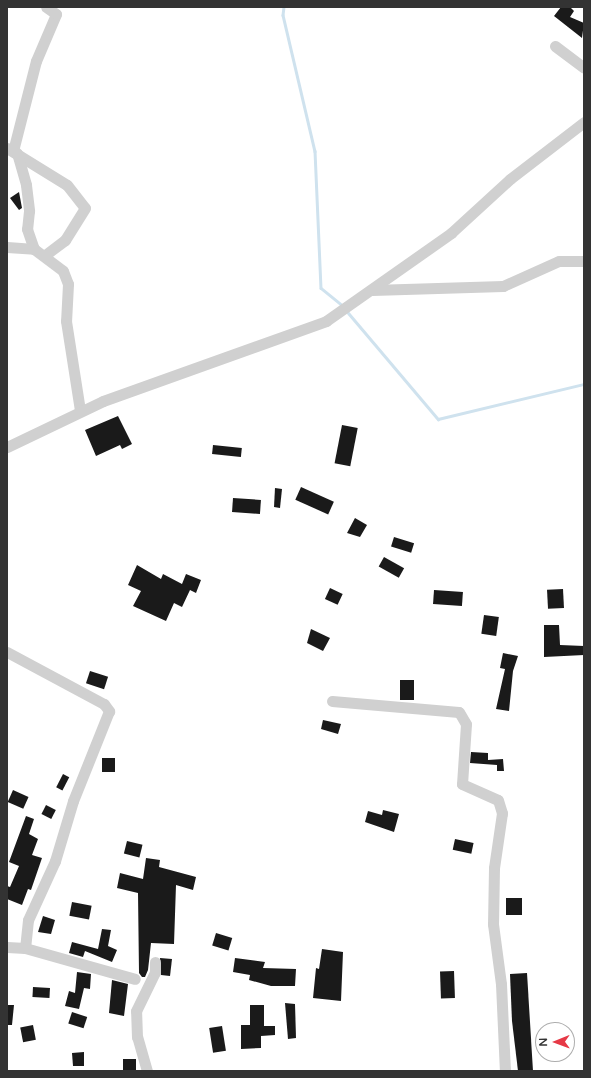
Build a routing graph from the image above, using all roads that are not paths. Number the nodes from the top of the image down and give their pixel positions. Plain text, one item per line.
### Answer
1 (46, 7) edge
2 (555, 46) dead end
3 (584, 68) edge
4 (584, 122) edge
5 (12, 151) edge
6 (7, 247) edge
7 (34, 248) junction
8 (45, 255) junction
9 (584, 261) edge
10 (372, 290) junction
11 (80, 410) junction
12 (7, 448) edge
13 (7, 652) edge
14 (332, 701) dead end
15 (7, 947) edge
16 (25, 948) junction
17 (155, 962) dead end
18 (135, 979) dead end
19 (147, 1071) edge
20 (505, 1071) edge

1 - 5 street
2 - 3 street
4 - 10 street
5 - 7 street
5 - 8 street
6 - 7 street
7 - 8 street
8 - 11 street
9 - 10 street
10 - 11 street
11 - 12 street
13 - 16 street
14 - 20 street
15 - 16 street
16 - 18 street
17 - 19 street

